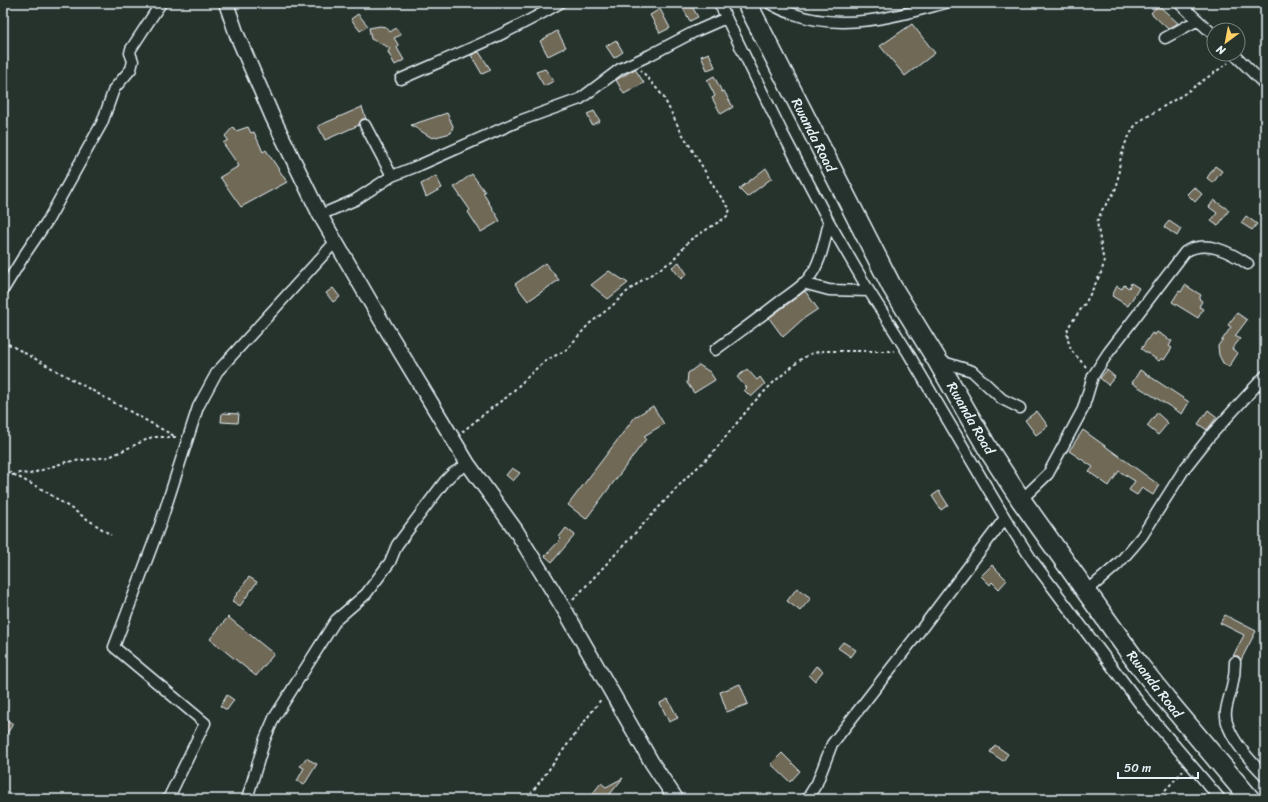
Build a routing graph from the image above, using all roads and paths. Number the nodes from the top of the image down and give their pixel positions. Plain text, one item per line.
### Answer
1 (161, 3) edge
2 (226, 3) edge
3 (560, 3) edge
4 (719, 3) edge
5 (747, 3) edge
6 (769, 3) edge
7 (944, 3) edge
8 (1180, 3) edge
9 (726, 18) junction
10 (1198, 20) junction
11 (1206, 28) edge
12 (1165, 38) dead end
13 (636, 62) junction
14 (1228, 62) edge
15 (1242, 62) edge
16 (401, 79) dead end
17 (1265, 85) edge
18 (366, 125) dead end
19 (392, 176) junction
20 (320, 215) junction
21 (829, 222) junction
22 (336, 240) junction
23 (1248, 264) dead end
24 (803, 284) junction
25 (3, 290) edge
26 (869, 291) junction
27 (3, 341) edge
28 (716, 350) dead end
29 (907, 351) junction
30 (937, 360) junction
31 (1093, 376) junction
32 (1265, 376) edge
33 (1020, 408) dead end
34 (454, 439) junction
35 (468, 464) junction
36 (3, 469) edge
37 (13, 475) junction
38 (3, 477) edge
39 (1021, 500) junction
40 (1004, 518) junction
41 (111, 535) dead end
42 (1086, 592) junction
43 (564, 610) junction
44 (1235, 662) dead end
45 (610, 687) junction
46 (1190, 764) junction
47 (1265, 776) edge
48 (168, 799) edge
49 (247, 799) edge
50 (527, 799) edge
51 (676, 799) edge
52 (807, 799) edge
53 (1157, 799) edge
54 (1220, 799) edge
55 (1250, 799) edge

1 - 25 street
2 - 20 street
3 - 16 street
4 - 9 street
5 - 30 highway, Rwanda Road
6 - 7 street
8 - 10 street
9 - 13 street
9 - 21 street
10 - 11 street
10 - 12 street
13 - 19 street
13 - 34 path
14 - 31 path
15 - 17 street
18 - 19 street
19 - 20 street
20 - 22 street
21 - 24 street
21 - 26 street
22 - 34 street
22 - 48 street
23 - 31 street
24 - 26 street
24 - 28 street
26 - 29 street
27 - 37 path
29 - 40 street
29 - 43 path
30 - 33 street
30 - 39 highway, Rwanda Road
31 - 39 street
32 - 42 street
34 - 35 street
35 - 43 street
35 - 49 street
36 - 37 path
37 - 38 path
37 - 41 path
39 - 42 highway, Rwanda Road
40 - 46 street
40 - 52 street
42 - 55 highway, Rwanda Road
43 - 45 street
44 - 47 street
45 - 50 path
45 - 51 street
46 - 53 path
46 - 54 street

